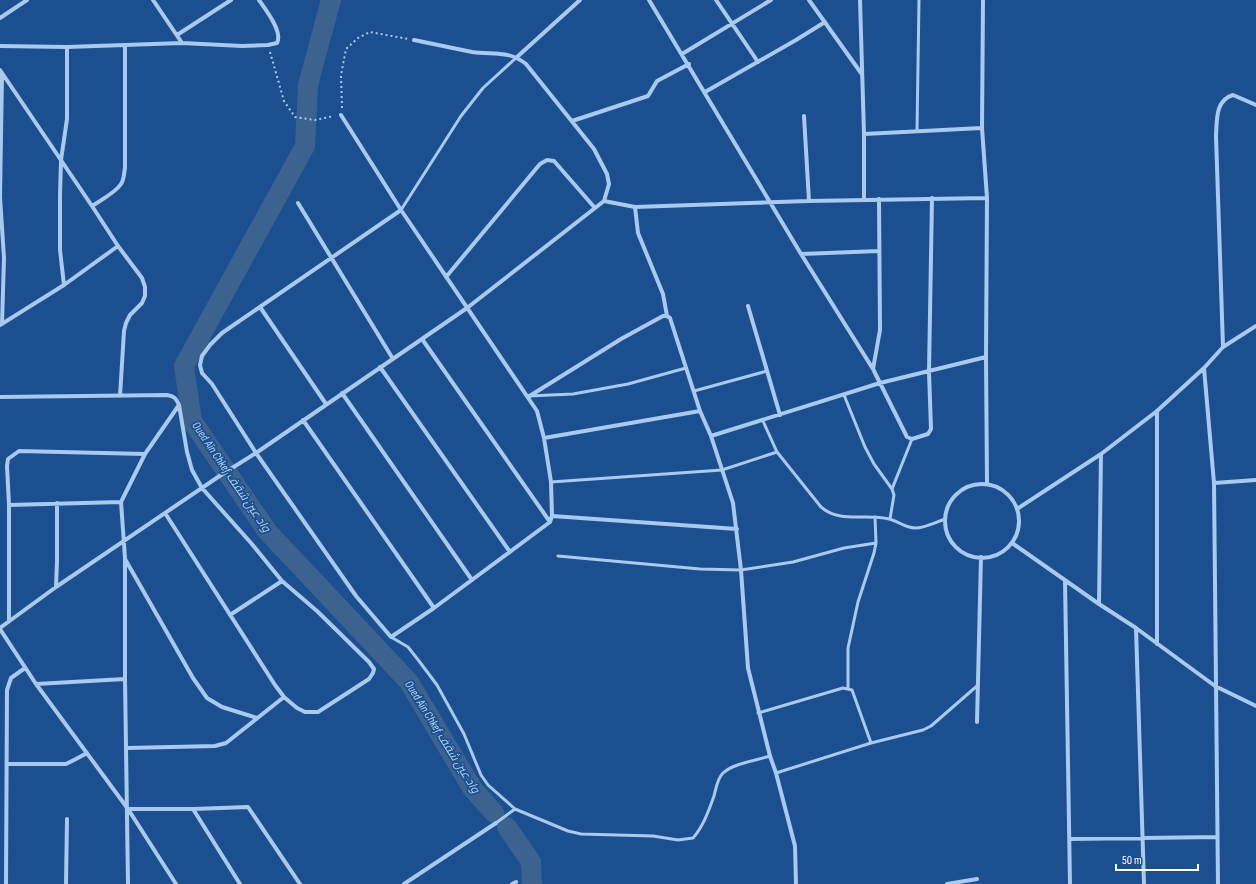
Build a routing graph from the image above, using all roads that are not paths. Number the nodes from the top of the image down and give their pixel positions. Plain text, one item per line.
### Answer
1 (26, 0) edge
2 (153, 0) edge
3 (231, 0) edge
4 (259, 0) edge
5 (580, 0) edge
6 (649, 0) edge
7 (716, 0) edge
8 (771, 0) edge
9 (809, 0) edge
10 (860, 0) edge
11 (919, 0) edge
12 (983, 0) edge
13 (0, 18) edge
14 (825, 22) junction
15 (732, 25) junction
16 (177, 35) junction
17 (414, 40) road end
18 (182, 43) junction
19 (0, 46) edge
20 (125, 46) junction
21 (67, 47) junction
22 (682, 54) junction
23 (517, 57) junction
24 (758, 62) junction
25 (689, 64) junction
26 (1, 72) edge
27 (862, 74) junction
28 (705, 92) junction
29 (1256, 105) edge
30 (341, 115) road end
31 (804, 116) dead end
32 (572, 121) junction
33 (982, 128) junction
34 (917, 131) junction
35 (864, 134) junction
36 (61, 160) junction
37 (932, 198) junction
38 (987, 198) junction
39 (879, 199) junction
40 (864, 200) junction
41 (604, 201) junction
42 (809, 201) junction
43 (771, 202) junction
44 (298, 203) dead end
45 (92, 206) junction
46 (635, 207) junction
47 (595, 208) junction
48 (401, 210) junction
49 (118, 246) junction
50 (879, 251) junction
51 (802, 254) junction
52 (332, 257) junction
53 (446, 277) junction
54 (64, 285) junction
55 (748, 306) dead end
56 (260, 307) junction
57 (467, 308) junction
58 (667, 316) junction
59 (1, 325) edge
60 (1256, 326) edge
61 (422, 339) junction
62 (1224, 347) junction
63 (986, 357) junction
64 (393, 359) junction
65 (380, 367) junction
66 (686, 368) junction
67 (1204, 368) junction
68 (873, 369) junction
69 (768, 371) junction
70 (929, 372) junction
71 (880, 383) junction
72 (694, 391) junction
73 (342, 393) junction
74 (844, 395) junction
75 (120, 396) junction
76 (0, 397) edge
77 (528, 397) junction
78 (326, 404) junction
79 (179, 405) junction
80 (700, 411) junction
81 (1157, 411) junction
82 (780, 415) junction
83 (303, 420) junction
84 (763, 421) junction
85 (711, 436) junction
86 (544, 438) junction
87 (912, 439) junction
88 (777, 452) junction
89 (256, 453) junction
90 (146, 454) junction
91 (1101, 454) junction
92 (722, 470) junction
93 (1256, 480) edge
94 (551, 482) junction
95 (1214, 483) junction
96 (988, 484) junction
97 (202, 488) junction
98 (892, 489) junction
99 (121, 502) junction
100 (57, 504) junction
101 (9, 505) junction
102 (1017, 509) junction
103 (165, 513) junction
104 (552, 516) junction
105 (875, 517) junction
106 (890, 519) junction
107 (945, 519) junction
108 (550, 522) junction
109 (737, 529) junction
110 (123, 541) junction
111 (1012, 542) junction
112 (876, 543) junction
113 (510, 552) junction
114 (558, 556) dead end
115 (981, 557) junction
116 (125, 558) junction
117 (741, 570) junction
118 (282, 580) junction
119 (472, 580) junction
120 (1065, 581) junction
121 (56, 587) junction
122 (1099, 604) junction
123 (434, 608) junction
124 (230, 615) junction
125 (9, 621) junction
126 (1136, 628) junction
127 (391, 637) junction
128 (1158, 644) junction
129 (25, 668) junction
130 (125, 679) junction
131 (36, 684) junction
132 (977, 686) junction
133 (1215, 686) junction
134 (848, 688) junction
135 (284, 697) junction
136 (1256, 706) edge
137 (758, 713) junction
138 (257, 718) junction
139 (976, 722) dead end
140 (871, 743) junction
141 (127, 748) junction
142 (87, 753) junction
143 (770, 756) junction
144 (8, 764) junction
145 (776, 773) junction
146 (515, 808) junction
147 (128, 809) junction
148 (193, 809) junction
149 (66, 819) dead end
150 (496, 823) joint
151 (1217, 837) junction
152 (1070, 839) junction
153 (1142, 839) junction
154 (977, 878) dead end
155 (6, 884) edge
156 (66, 884) edge
157 (128, 884) edge
158 (176, 884) edge
159 (240, 884) edge
160 (300, 884) edge
161 (404, 884) edge
162 (796, 884) edge
163 (946, 884) edge
164 (1070, 884) edge
165 (1144, 884) edge
166 (1218, 884) edge

1 - 13 street
2 - 16 street
3 - 16 street
4 - 18 street
5 - 23 street
6 - 22 street
7 - 15 street
8 - 15 street
9 - 14 street
10 - 27 street
11 - 34 lane
12 - 33 street
14 - 24 street
14 - 27 street
15 - 22 street
15 - 24 street
16 - 18 street
17 - 23 street
18 - 20 street
19 - 21 street
20 - 21 street
20 - 45 street
21 - 36 street
22 - 25 street
23 - 32 street
23 - 48 lane
24 - 28 street
25 - 28 street
25 - 32 street
26 - 36 street
26 - 59 street
27 - 35 street
28 - 43 street
29 - 62 street
30 - 48 street
31 - 42 street
32 - 41 street
33 - 34 street
33 - 38 street
34 - 35 street
35 - 40 street
36 - 45 street
36 - 54 street
37 - 38 street
37 - 39 street
37 - 70 street
38 - 63 street
39 - 40 street
39 - 50 street
40 - 42 street
41 - 46 street
41 - 47 street
42 - 43 street
43 - 46 street
43 - 51 street
44 - 52 street
45 - 49 street
46 - 58 street
47 - 53 street
47 - 57 street
48 - 52 street
48 - 53 street
49 - 54 street
49 - 75 street
50 - 51 street
50 - 68 street
51 - 68 street
52 - 56 street
52 - 64 street
53 - 57 street
54 - 59 street
55 - 69 street
56 - 78 street
56 - 89 street
57 - 61 street
57 - 77 street
58 - 66 street
58 - 77 street
60 - 62 street
61 - 64 street
61 - 108 street
62 - 67 street
63 - 70 street
63 - 96 street
64 - 65 street
65 - 73 street
65 - 113 street
66 - 72 street
66 - 77 lane
67 - 81 street
67 - 95 street
68 - 71 street
69 - 72 lane
69 - 82 street
70 - 71 street
70 - 87 street
71 - 74 street
71 - 87 street
72 - 80 street
73 - 78 street
73 - 119 street
74 - 82 street
74 - 98 lane
75 - 76 street
75 - 79 street
77 - 86 street
78 - 83 street
79 - 90 street
79 - 97 street
80 - 85 street
80 - 86 street
81 - 91 street
81 - 128 street
82 - 84 street
83 - 89 street
83 - 123 street
84 - 85 street
84 - 88 lane
85 - 92 street
86 - 94 street
87 - 98 lane
88 - 92 lane
88 - 105 lane
89 - 97 street
89 - 127 street
90 - 99 street
90 - 101 street
91 - 102 street
91 - 122 street
92 - 94 lane
92 - 109 street
93 - 95 street
94 - 104 street
95 - 133 street
96 - 102 street
96 - 107 street
97 - 103 street
97 - 118 street
98 - 106 lane
99 - 100 street
99 - 110 street
100 - 101 street
100 - 121 street
101 - 125 street
102 - 111 street
103 - 110 street
103 - 124 street
104 - 108 street
104 - 109 street
105 - 106 lane
105 - 112 lane
106 - 107 lane
107 - 115 street
108 - 113 street
109 - 117 street
110 - 116 street
110 - 121 street
111 - 115 street
111 - 120 street
112 - 117 lane
112 - 134 lane
113 - 119 street
114 - 117 lane
115 - 132 street
116 - 130 street
116 - 138 street
117 - 137 street
118 - 124 street
118 - 135 street
119 - 123 street
120 - 122 street
120 - 152 street
121 - 125 street
122 - 126 street
123 - 127 street
124 - 135 street
125 - 129 street
126 - 128 street
126 - 153 street
127 - 146 lane
128 - 133 street
129 - 131 street
129 - 144 street
130 - 131 street
130 - 141 street
131 - 142 street
132 - 139 street
132 - 140 lane
133 - 136 street
133 - 151 street
134 - 137 lane
134 - 140 lane
135 - 138 street
137 - 143 street
138 - 141 street
140 - 145 lane
141 - 147 street
142 - 144 street
142 - 147 street
143 - 145 street
143 - 146 lane
144 - 155 street
145 - 162 street
146 - 150 lane
147 - 148 street
147 - 157 street
147 - 158 street
148 - 159 street
148 - 160 street
149 - 156 street
150 - 161 street
151 - 153 street
151 - 166 street
152 - 153 street
152 - 164 street
153 - 165 street
154 - 163 street

